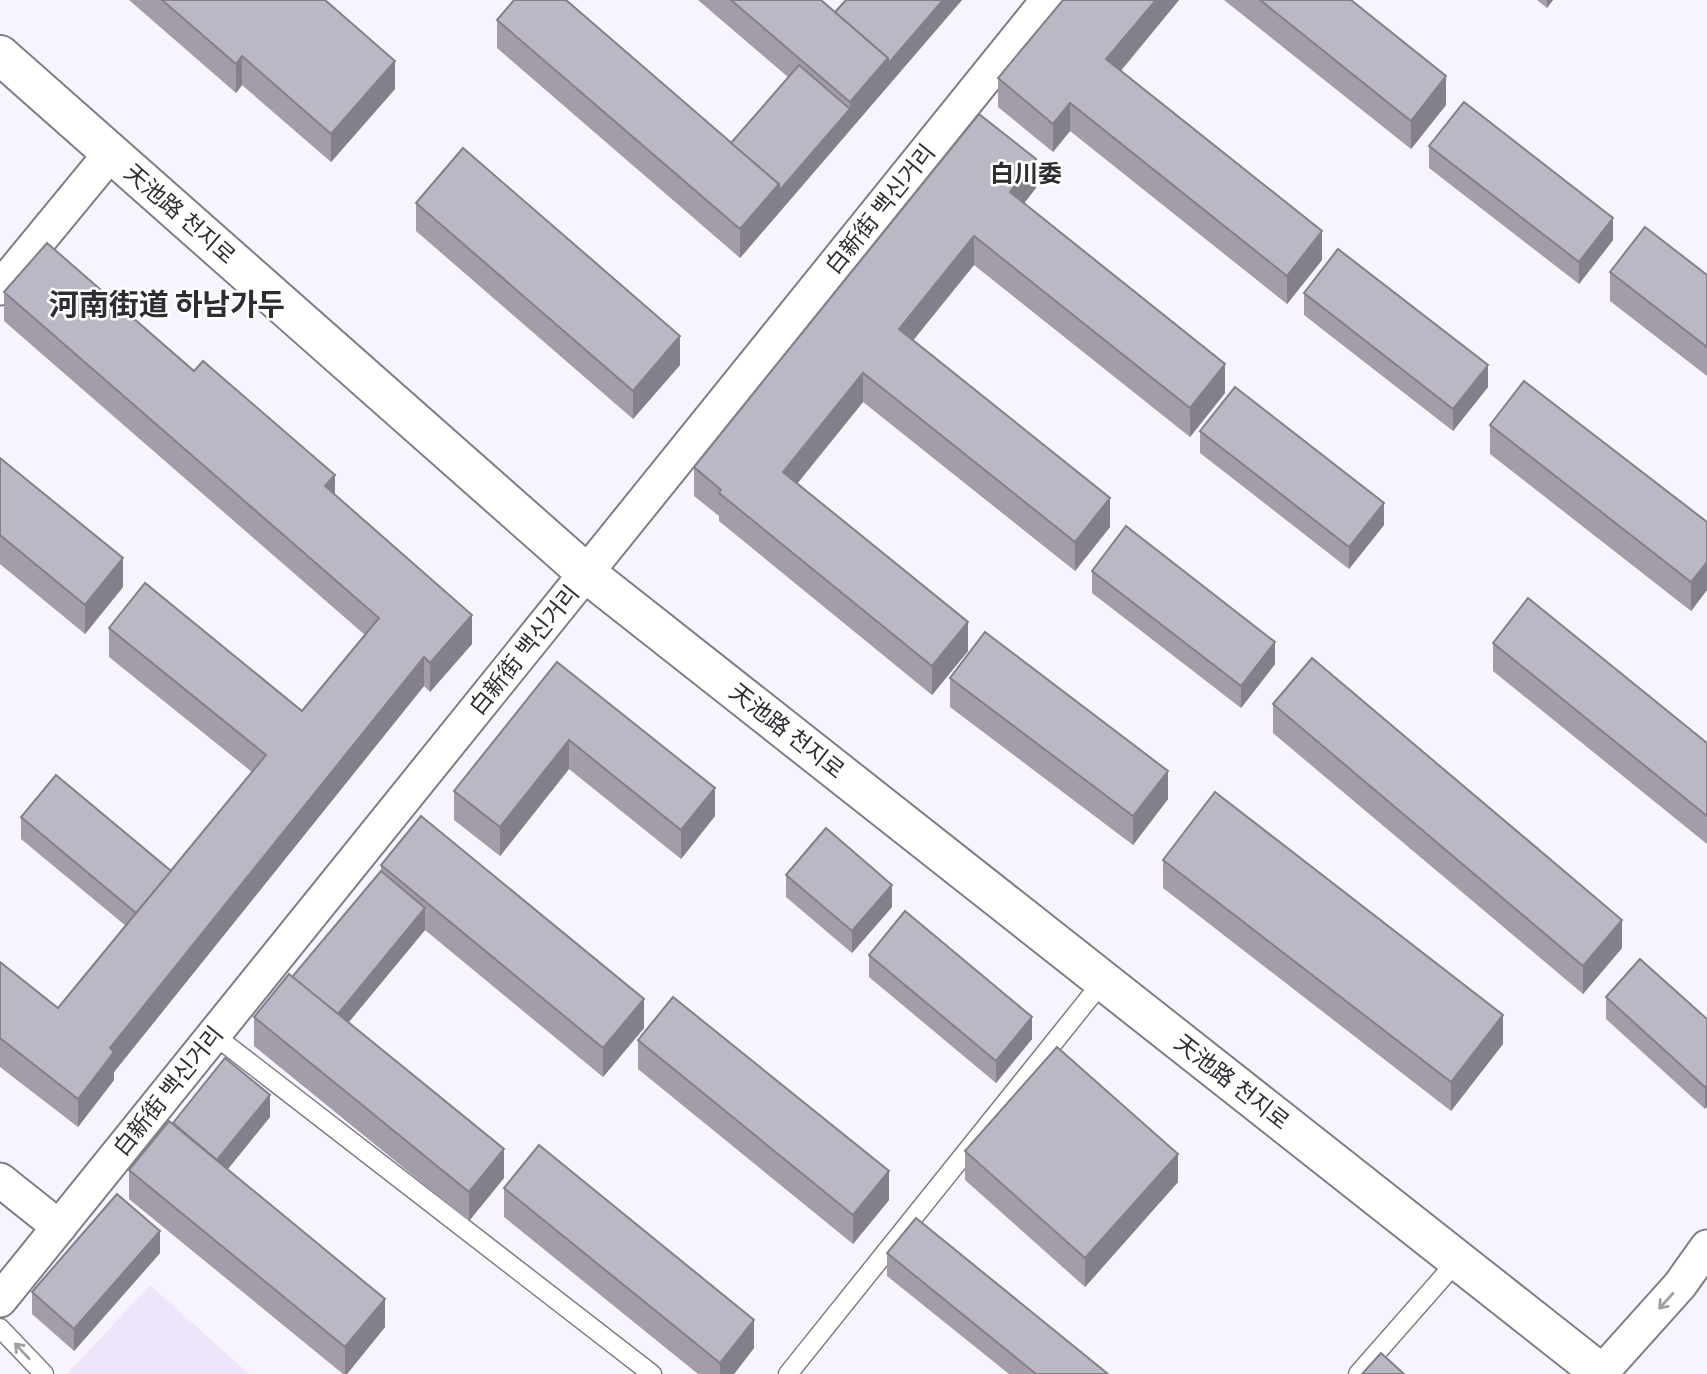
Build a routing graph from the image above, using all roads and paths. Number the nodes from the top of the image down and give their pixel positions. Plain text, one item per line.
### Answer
1 (1048, 0) edge
2 (0, 55) edge
3 (111, 153) junction
4 (0, 288) edge
5 (586, 573) junction
6 (1103, 981) junction
7 (214, 1035) junction
8 (0, 1180) edge
9 (59, 1227) junction
10 (1707, 1247) edge
11 (1458, 1260) junction
12 (0, 1300) edge
13 (0, 1328) edge
14 (44, 1374) edge
15 (652, 1374) edge
16 (788, 1374) edge
17 (1358, 1374) edge
18 (1602, 1374) edge

1 - 5 street, 白新街 백신거리
2 - 3 street, 天池路 천지로
3 - 4 street
3 - 5 street, 天池路 천지로
5 - 6 street, 天池路 천지로
5 - 7 street, 白新街 백신거리
6 - 11 street, 天池路 천지로
6 - 16 lane
7 - 9 street, 白新街 백신거리
7 - 15 lane
8 - 9 street
9 - 12 street, 白新街 백신거리
10 -> 18 street
11 - 17 lane
11 - 18 street, 天池路 천지로
14 -> 13 lane

